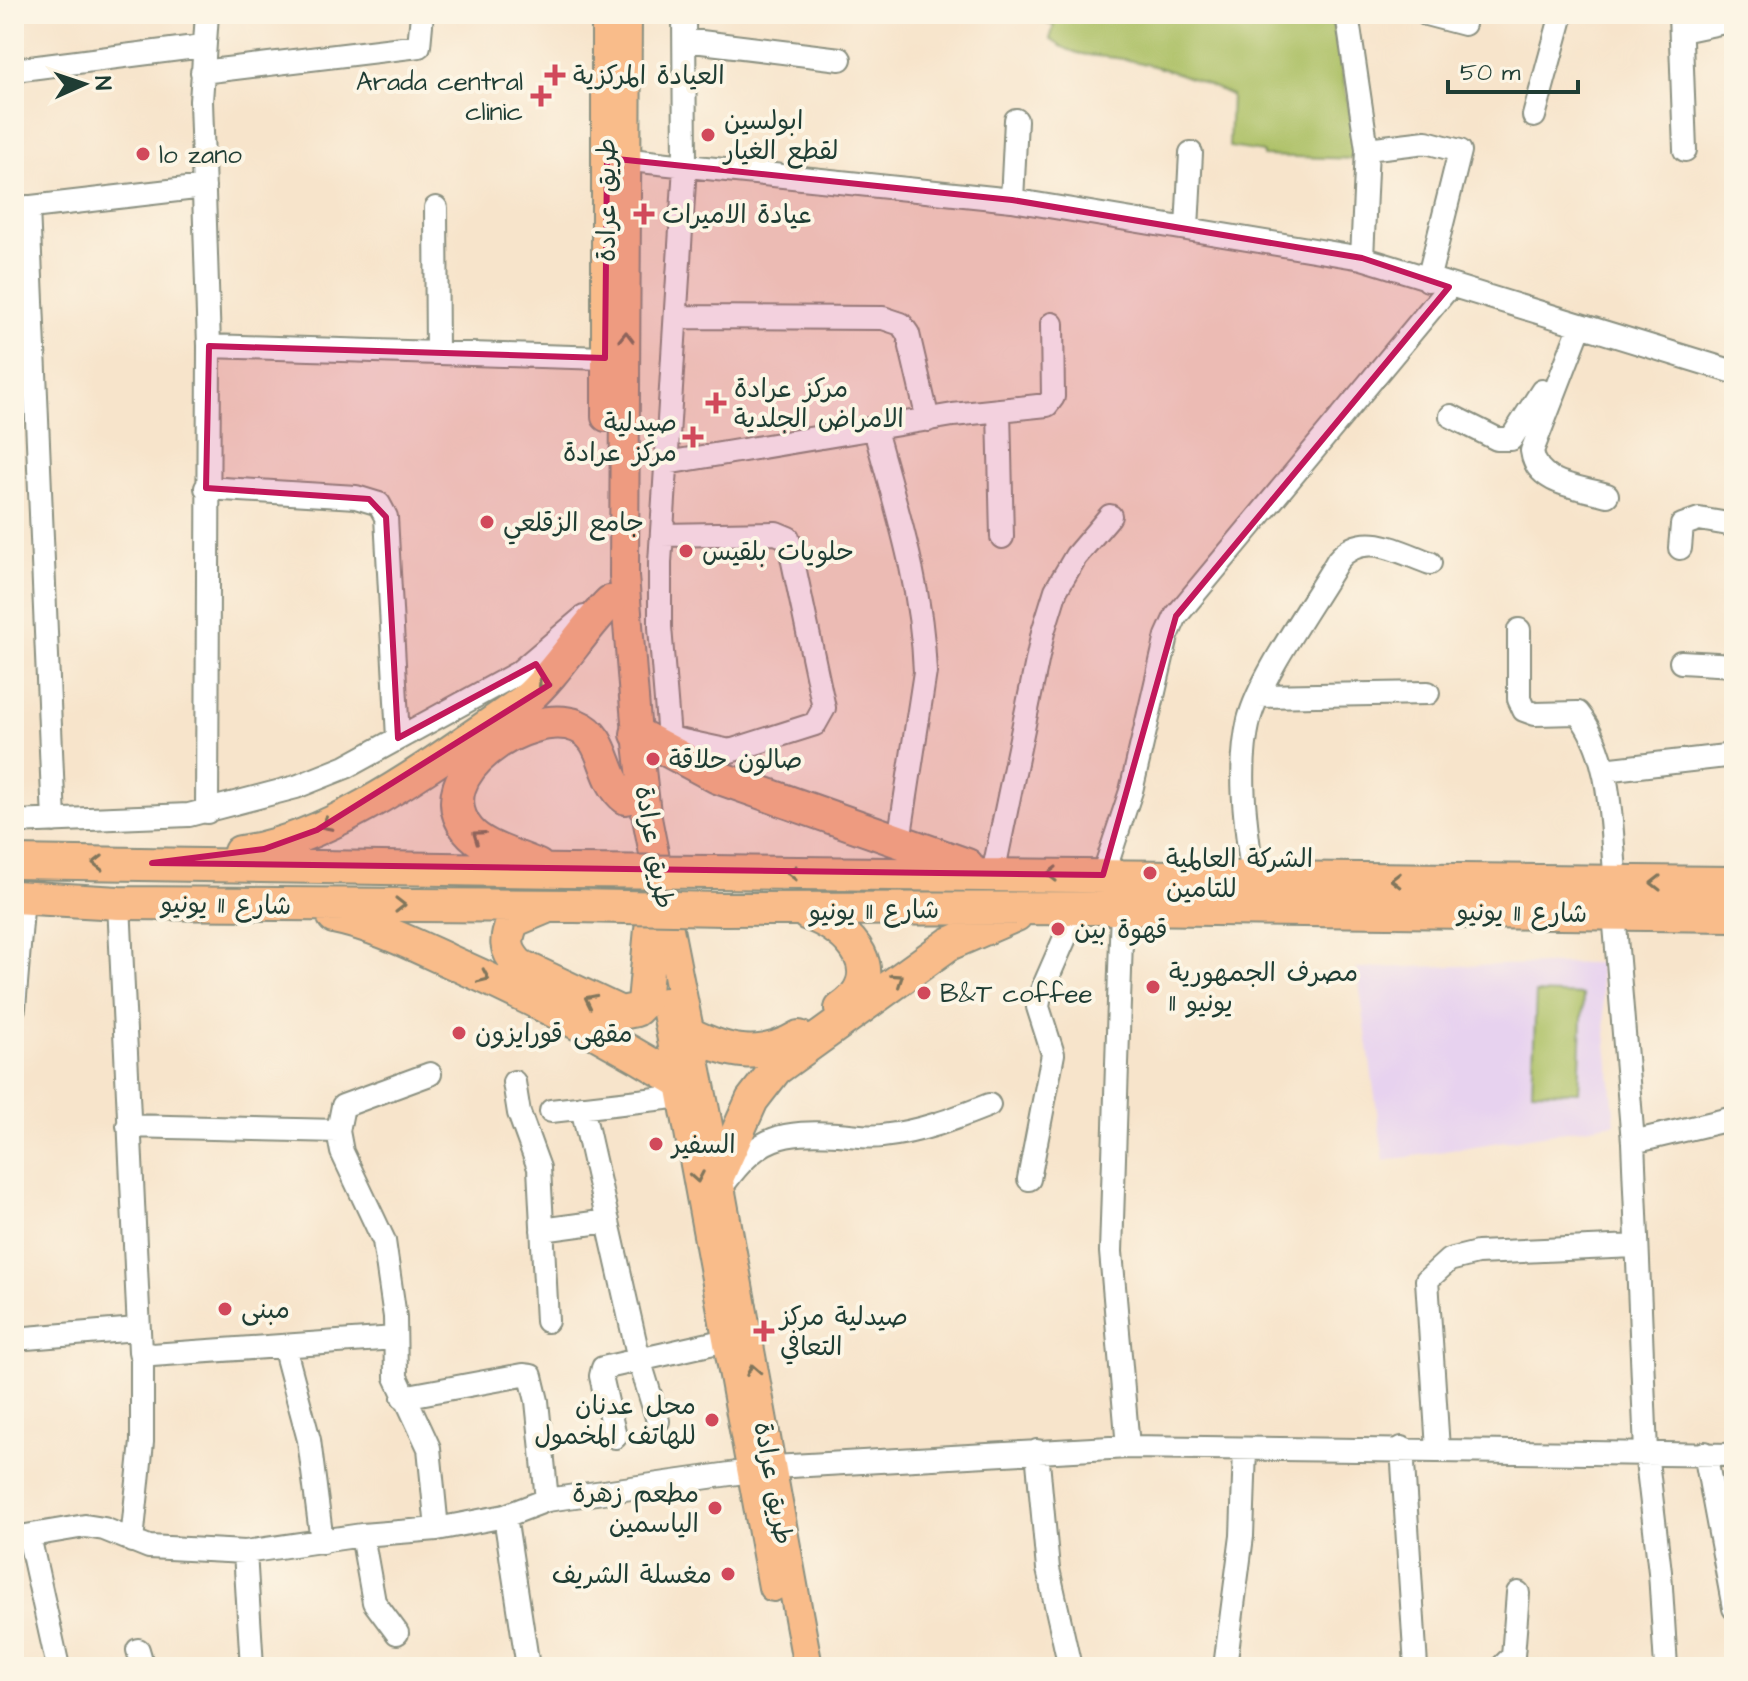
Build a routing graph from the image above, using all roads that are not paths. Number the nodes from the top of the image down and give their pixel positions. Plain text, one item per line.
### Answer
1 (207, 14) edge
2 (422, 14) edge
3 (606, 14) edge
4 (627, 14) edge
5 (684, 14) edge
6 (1347, 14) edge
7 (1426, 14) edge
8 (1562, 14) edge
9 (1734, 20) edge
10 (1681, 22) edge
11 (1464, 24) dead end
12 (685, 40) junction
13 (203, 46) junction
14 (840, 59) dead end
15 (14, 70) edge
16 (202, 72) junction
17 (1534, 116) dead end
18 (1016, 120) dead end
19 (1367, 149) junction
20 (1685, 150) dead end
21 (1191, 153) dead end
22 (617, 159) junction
23 (685, 166) junction
24 (204, 187) junction
25 (1012, 200) junction
26 (21, 208) edge
27 (436, 208) dead end
28 (1187, 228) junction
29 (1362, 258) junction
30 (1439, 283) junction
31 (677, 317) junction
32 (1052, 324) dead end
33 (1576, 325) junction
34 (209, 346) junction
35 (437, 352) junction
36 (605, 358) junction
37 (1734, 372) edge
38 (999, 410) junction
39 (1451, 416) dead end
40 (928, 420) junction
41 (875, 430) junction
42 (666, 463) junction
43 (206, 488) junction
44 (1607, 495) dead end
45 (1110, 516) dead end
46 (1734, 525) edge
47 (662, 535) junction
48 (1002, 537) dead end
49 (1680, 548) dead end
50 (1430, 563) dead end
51 (618, 601) junction
52 (1519, 630) dead end
53 (1681, 662) dead end
54 (1734, 665) edge
55 (1428, 693) dead end
56 (1258, 696) junction
57 (398, 738) junction
58 (659, 742) junction
59 (1734, 755) edge
60 (1604, 770) junction
61 (626, 798) junction
62 (207, 812) junction
63 (54, 821) junction
64 (14, 822) edge
65 (899, 841) junction
66 (14, 862) edge
67 (152, 863) junction
68 (558, 871) junction
69 (993, 874) junction
70 (1103, 875) junction
71 (1253, 878) junction
72 (1734, 883) edge
73 (18, 897) edge
74 (1615, 898) junction
75 (119, 903) junction
76 (280, 905) junction
77 (562, 906) junction
78 (1034, 908) junction
79 (1078, 908) junction
80 (1122, 908) junction
81 (801, 911) junction
82 (1734, 915) edge
83 (651, 929) junction
84 (14, 1008) edge
85 (690, 1034) junction
86 (430, 1074) dead end
87 (514, 1082) dead end
88 (681, 1088) junction
89 (989, 1105) dead end
90 (582, 1107) junction
91 (551, 1111) dead end
92 (1734, 1118) edge
93 (128, 1126) junction
94 (338, 1131) junction
95 (1633, 1142) junction
96 (1029, 1179) dead end
97 (719, 1182) junction
98 (608, 1221) junction
99 (542, 1230) junction
100 (1635, 1246) junction
101 (547, 1321) dead end
102 (137, 1329) junction
103 (395, 1338) junction
104 (14, 1339) edge
105 (727, 1340) junction
106 (284, 1346) junction
107 (142, 1353) junction
108 (639, 1359) junction
109 (403, 1397) junction
110 (658, 1421) dead end
111 (615, 1437) dead end
112 (1128, 1447) junction
113 (1402, 1448) junction
114 (1245, 1449) junction
115 (1438, 1449) junction
116 (1037, 1451) junction
117 (1646, 1452) junction
118 (1705, 1453) junction
119 (1734, 1455) edge
120 (762, 1469) junction
121 (547, 1500) junction
122 (505, 1516) junction
123 (437, 1529) junction
124 (362, 1535) junction
125 (22, 1537) edge
126 (132, 1541) junction
127 (322, 1542) junction
128 (245, 1552) junction
129 (784, 1590) junction
130 (1518, 1593) dead end
131 (1734, 1608) edge
132 (397, 1633) dead end
133 (58, 1667) edge
134 (252, 1667) edge
135 (528, 1667) edge
136 (788, 1667) edge
137 (808, 1667) edge
138 (1070, 1667) edge
139 (1225, 1667) edge
140 (1416, 1667) edge
141 (1502, 1667) edge
142 (1666, 1667) edge

1 - 13 street
2 - 16 street
3 - 22 main road, طريق عرادة
4 - 22 main road, طريق عرادة
5 - 12 street
6 - 19 street
7 - 11 street
8 - 17 street
9 - 10 street
10 - 20 street
12 - 14 street
12 - 23 street
13 - 15 street
13 - 16 street
16 - 24 street
18 - 25 street
19 - 29 street
19 - 30 street
21 - 28 street
22 - 23 street
22 - 36 main road, طريق عرادة
51 -> 22 main road, طريق عرادة
23 - 25 street
23 - 31 street
24 - 26 street
24 - 34 street
25 - 28 street
26 - 63 street
27 - 35 street
28 - 29 street
29 - 30 street
30 - 33 street
30 - 70 street
31 - 40 street
31 - 42 street
32 - 38 street
33 - 37 street
33 - 39 street
33 - 44 street
34 - 35 street
34 - 43 street
35 - 36 street
36 - 51 main road, طريق عرادة
38 - 40 street
38 - 48 street
40 - 41 street
41 - 42 street
41 - 65 street
42 - 47 street
43 - 57 street
43 - 62 street
45 - 69 street
46 - 49 street
47 - 58 street
47 - 58 street
50 - 56 street
51 - 57 street
51 - 58 main road, طريق عرادة
51 - 61 main road, طريق عرادة
51 -> 67 highway
52 - 60 street
53 - 54 street
55 - 56 street
56 - 71 street
57 - 62 street
58 - 65 highway
58 - 85 main road, طريق عرادة
59 - 60 street
60 - 74 street
68 -> 61 highway
61 - 83 main road, طريق عرادة
62 - 63 street
63 - 64 street
65 - 69 highway
67 -> 66 highway, شارع 11 يونيو
67 - 68 highway, شارع 11 يونيو
69 -> 68 highway, شارع 11 يونيو, bridge
70 -> 69 highway, شارع 11 يونيو
70 - 71 highway, شارع 11 يونيو
74 -> 71 highway, شارع 11 يونيو
72 -> 74 highway, شارع 11 يونيو
73 - 75 highway, شارع 11 يونيو
73 - 84 street
74 - 80 highway, شارع 11 يونيو
74 - 82 highway, شارع 11 يونيو
74 - 95 street
75 - 76 highway, شارع 11 يونيو
75 - 93 street
76 -> 77 highway, شارع 11 يونيو
76 -> 88 highway
77 - 81 highway, شارع 11 يونيو, bridge
83 -> 77 highway
78 - 79 highway, شارع 11 يونيو
78 - 81 highway, شارع 11 يونيو
97 -> 78 highway
79 - 80 highway, شارع 11 يونيو
79 - 96 street
80 - 112 street
81 - 85 highway
83 - 88 main road, طريق عرادة
85 - 97 main road, طريق عرادة
86 - 94 street
87 - 99 street
88 - 90 street
88 -> 105 main road, طريق عرادة
89 - 97 street
90 - 91 street
90 - 98 street
92 - 95 street
93 - 94 street
93 - 102 street
94 - 103 street
95 - 100 street
120 -> 97 main road, طريق عرادة
98 - 99 street
98 - 108 street
99 - 101 street
100 - 115 street
100 - 117 street
102 - 104 street
102 - 107 street
103 - 106 street
103 - 109 street
105 - 108 street
105 - 120 main road, طريق عرادة
106 - 107 street
106 - 127 street
107 - 126 street
108 - 110 street
108 - 111 street
109 - 121 street
109 - 123 street
112 - 114 street
112 - 116 street
113 - 114 street
113 - 115 street
113 - 140 street
114 - 139 street
115 - 117 street
116 - 120 street
116 - 138 street
117 - 118 street
117 - 142 street
118 - 119 street
118 - 131 street
120 - 121 street
120 - 129 main road, طريق عرادة
121 - 122 street
122 - 123 street
122 - 135 street
123 - 124 street
124 - 127 street
124 - 132 street
125 - 126 street
125 - 133 street
126 - 128 street
127 - 128 street
128 - 134 street
129 - 136 main road, طريق عرادة
129 - 137 main road, طريق عرادة
130 - 141 street

